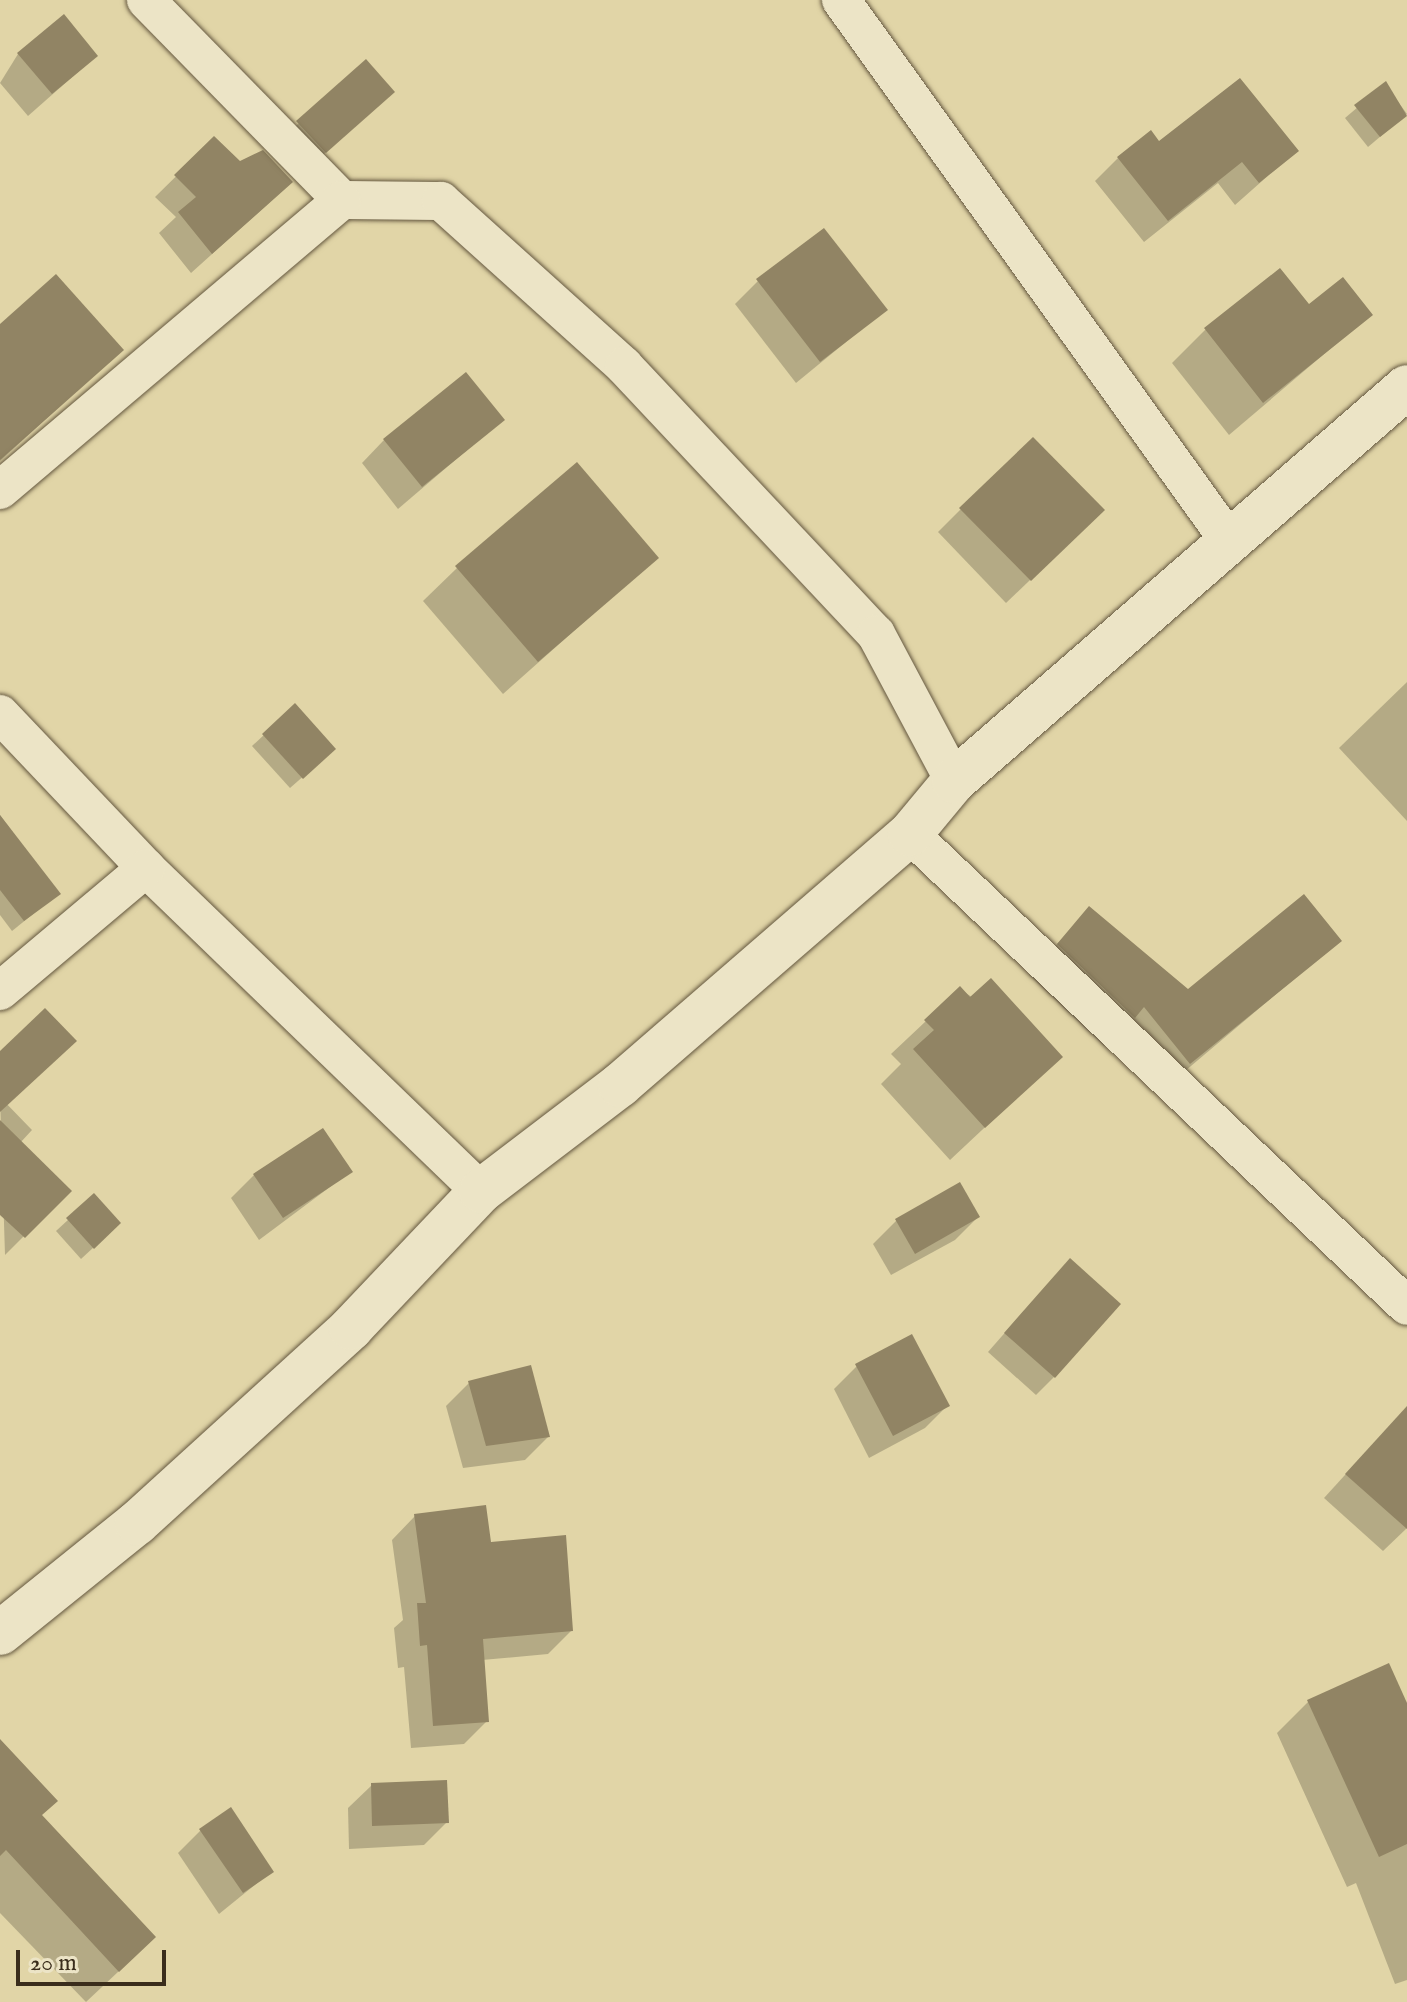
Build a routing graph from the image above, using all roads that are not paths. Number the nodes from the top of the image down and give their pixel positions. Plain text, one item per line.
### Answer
1 (146, 0) edge
2 (841, 0) edge
3 (342, 200) junction
4 (1407, 387) edge
5 (0, 490) edge
6 (1227, 538) junction
7 (0, 714) edge
8 (954, 781) junction
9 (910, 834) junction
10 (146, 868) junction
11 (0, 991) edge
12 (481, 1191) junction
13 (1407, 1306) edge
14 (0, 1633) edge

1 - 3 street
2 - 6 street
3 - 5 street
3 - 8 street
4 - 6 street
6 - 8 street
7 - 10 street
8 - 9 street
9 - 12 street
9 - 13 street
10 - 11 street
10 - 12 street
12 - 14 street

